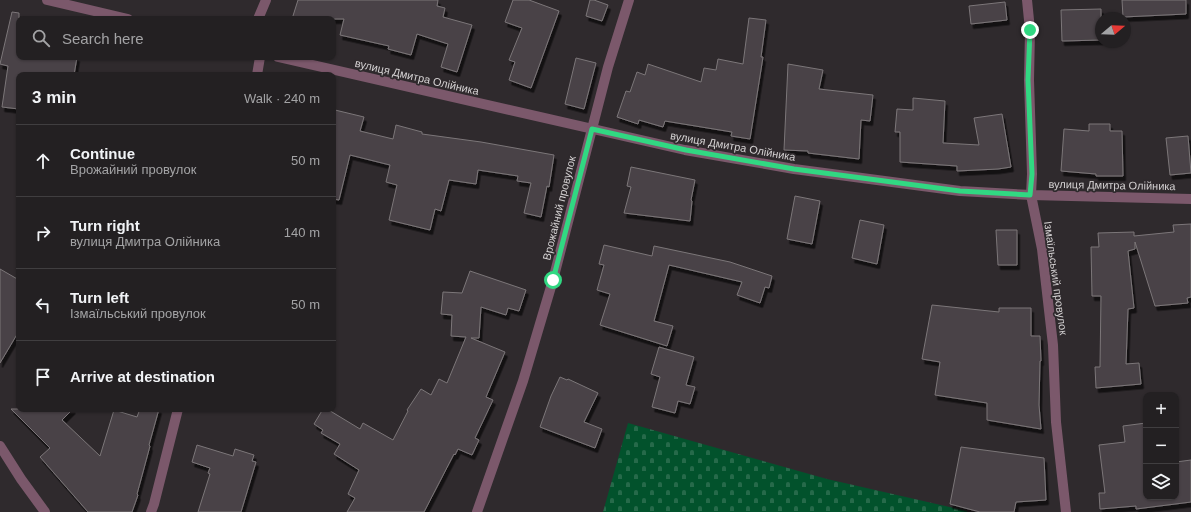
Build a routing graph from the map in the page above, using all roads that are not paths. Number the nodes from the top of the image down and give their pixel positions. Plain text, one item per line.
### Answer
1 (47, 0) edge
2 (266, 0) edge
3 (629, 0) edge
4 (1027, 0) edge
5 (115, 16) edge
6 (259, 16) edge
7 (260, 60) edge
8 (291, 60) edge
9 (258, 72) edge
10 (592, 129) junction
11 (1030, 195) junction
12 (1191, 199) edge
13 (177, 412) edge
14 (0, 446) edge
15 (45, 512) edge
16 (151, 512) edge
17 (477, 512) edge
18 (1066, 512) edge

1 - 5 street
2 - 6 street
3 - 10 street, Врожайний провулок
4 - 11 street, Ізмаїльський провулок
7 - 9 street
8 - 10 street, вулиця Дмитра Олійника
10 - 11 street, вулиця Дмитра Олійника
10 - 17 street, Врожайний провулок
11 - 12 street, вулиця Дмитра Олійника
11 - 18 street, Ізмаїльський провулок
13 - 16 street
14 - 15 street

